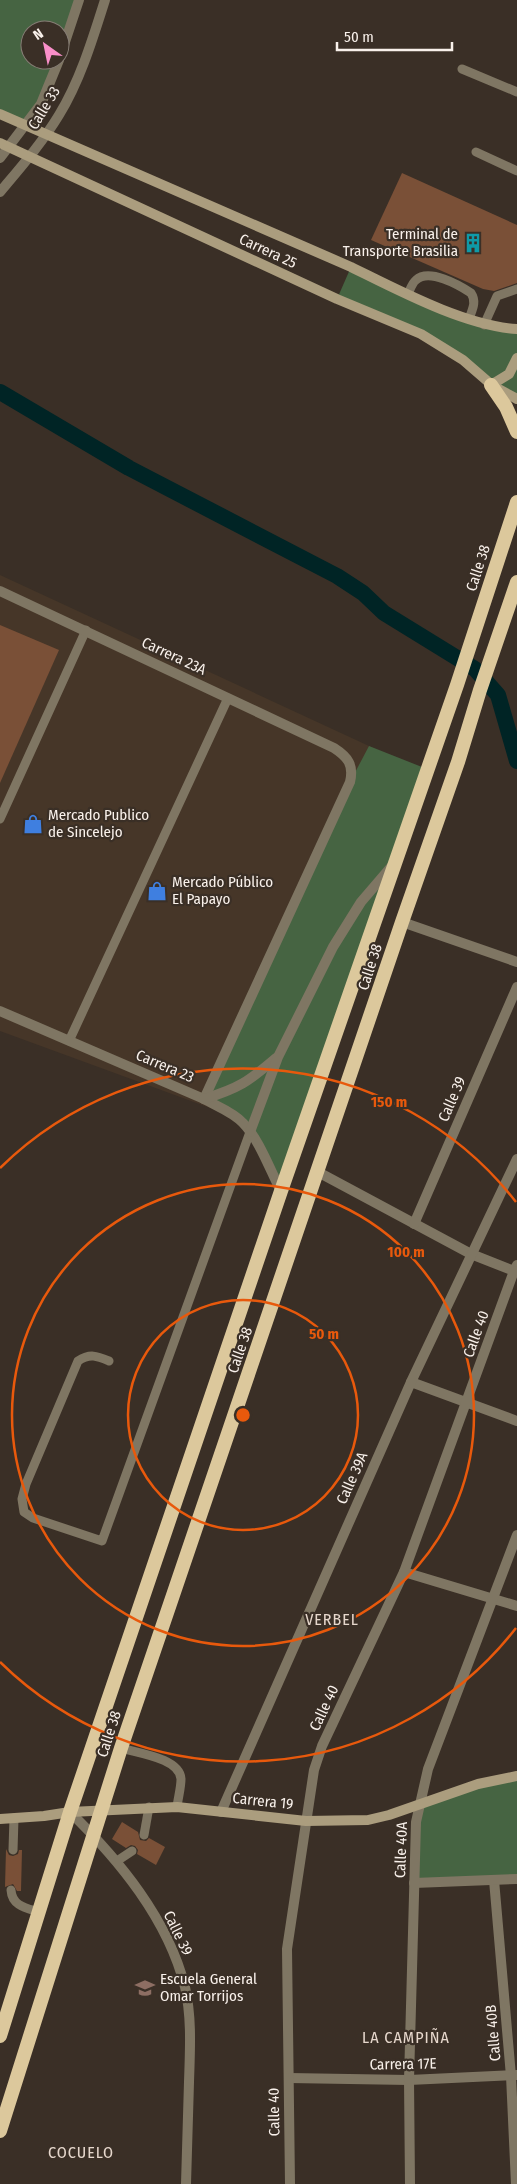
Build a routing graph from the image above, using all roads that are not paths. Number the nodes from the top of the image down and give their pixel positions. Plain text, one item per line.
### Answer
1 (79, 0) edge
2 (105, 0) edge
3 (70, 28) edge
4 (462, 69) dead end
5 (55, 70) edge
6 (517, 92) edge
7 (0, 114) edge
8 (26, 126) junction
9 (46, 134) junction
10 (5, 145) edge
11 (476, 152) dead end
12 (0, 158) edge
13 (30, 158) junction
14 (517, 171) edge
15 (0, 192) edge
16 (517, 289) edge
17 (408, 294) junction
18 (469, 319) junction
19 (484, 325) junction
20 (517, 329) edge
21 (517, 358) edge
22 (491, 385) junction
23 (517, 399) edge
24 (517, 432) edge
25 (517, 502) edge
26 (517, 582) edge
27 (0, 591) edge
28 (86, 630) junction
29 (228, 698) junction
30 (0, 819) edge
31 (392, 866) junction
32 (402, 922) junction
33 (517, 962) edge
34 (517, 987) edge
35 (0, 1011) edge
36 (69, 1041) junction
37 (278, 1057) junction
38 (204, 1099) junction
39 (250, 1132) junction
40 (517, 1160) edge
41 (318, 1172) junction
42 (281, 1190) junction
43 (414, 1224) junction
44 (471, 1254) junction
45 (516, 1268) edge
46 (110, 1362) dead end
47 (411, 1382) junction
48 (468, 1401) junction
49 (517, 1421) edge
50 (517, 1535) edge
51 (404, 1572) junction
52 (493, 1599) junction
53 (517, 1606) edge
54 (121, 1748) junction
55 (517, 1776) edge
56 (419, 1805) junction
57 (148, 1807) junction
58 (177, 1807) junction
59 (101, 1810) junction
60 (70, 1812) junction
61 (221, 1812) junction
62 (14, 1818) junction
63 (0, 1819) edge
64 (306, 1821) junction
65 (93, 1834) junction
66 (144, 1835) dead end
67 (14, 1850) dead end
68 (132, 1852) dead end
69 (117, 1861) junction
70 (517, 1879) edge
71 (494, 1880) junction
72 (414, 1883) junction
73 (11, 1890) dead end
74 (39, 1912) junction
75 (4, 2014) edge
76 (0, 2036) edge
77 (514, 2075) edge
78 (288, 2078) junction
79 (409, 2080) junction
80 (0, 2131) edge
81 (186, 2184) edge
82 (290, 2184) edge
83 (410, 2184) edge
84 (516, 2184) edge

1 - 3 street, Calle 33
2 - 9 street, Calle 33
4 - 6 lane
5 - 8 street, Calle 33
7 - 8 main road, Carrera 25
8 - 9 main road, Carrera 25
8 - 10 street, Calle 33
9 - 13 street, Calle 33
9 - 17 main road, Carrera 25
10 - 12 street, Calle 33
10 - 13 main road, Carrera 25
11 - 14 lane
13 - 15 street, Calle 33
13 - 22 main road, Carrera 25
16 - 19 lane
17 - 18 main road, Carrera 25
17 - 18 lane
18 - 19 main road, Carrera 25
19 - 20 main road, Carrera 25
21 - 22 main road
22 - 23 main road, Carrera 25
22 - 24 highway
25 - 31 highway, Calle 38
26 - 32 highway, Calle 38
27 - 28 street, Carrera 23A
28 - 29 street, Carrera 23A
28 - 30 lane
29 - 36 lane
29 - 38 street, Carrera 23A
31 - 37 street
31 - 42 highway, Calle 38
32 - 33 street
32 - 41 highway, Calle 38
34 - 43 street, Calle 39
35 - 36 street, Carrera 23
36 - 38 street, Carrera 23
37 - 38 street
37 - 39 street
38 - 39 street, Carrera 23
39 - 42 street, Carrera 23
39 - 46 lane
40 - 44 street, Calle 39A
41 - 43 street
41 - 54 highway, Calle 38
42 - 60 highway, Calle 38
43 - 44 street
44 - 45 street
44 - 47 street, Calle 39A
45 - 48 street, Calle 40
47 - 48 street
47 - 61 street, Calle 39A
48 - 49 street
48 - 51 street, Calle 40
50 - 52 street, Calle 40A
51 - 52 street
51 - 64 street, Calle 40
52 - 53 street
52 - 56 street, Calle 40A
54 - 58 lane
54 - 59 highway, Calle 38
55 - 56 main road, Carrera 19
56 - 64 main road, Carrera 19
56 - 72 street, Calle 40A
57 - 58 main road, Carrera 19
57 - 59 main road, Carrera 19
57 - 66 lane
58 - 61 main road, Carrera 19
59 - 60 main road, Carrera 19
59 - 65 highway, Calle 38
60 - 62 main road, Carrera 19
60 - 65 street, Calle 39
60 - 74 highway, Calle 38
61 - 64 main road, Carrera 19
62 - 63 main road, Carrera 19
62 - 67 lane
64 - 78 street, Calle 40
65 - 69 street, Calle 39
65 - 80 highway, Calle 38
68 - 69 lane
69 - 81 street, Calle 39
70 - 71 street
71 - 72 street
71 - 77 street, Calle 40B
72 - 79 street, Calle 40A
73 - 74 lane
74 - 75 highway, Calle 38
75 - 76 highway, Calle 38
77 - 79 street, Carrera 17E
77 - 84 street, Calle 40B
78 - 79 street, Carrera 17E
78 - 82 street, Calle 40
79 - 83 street, Calle 40A

